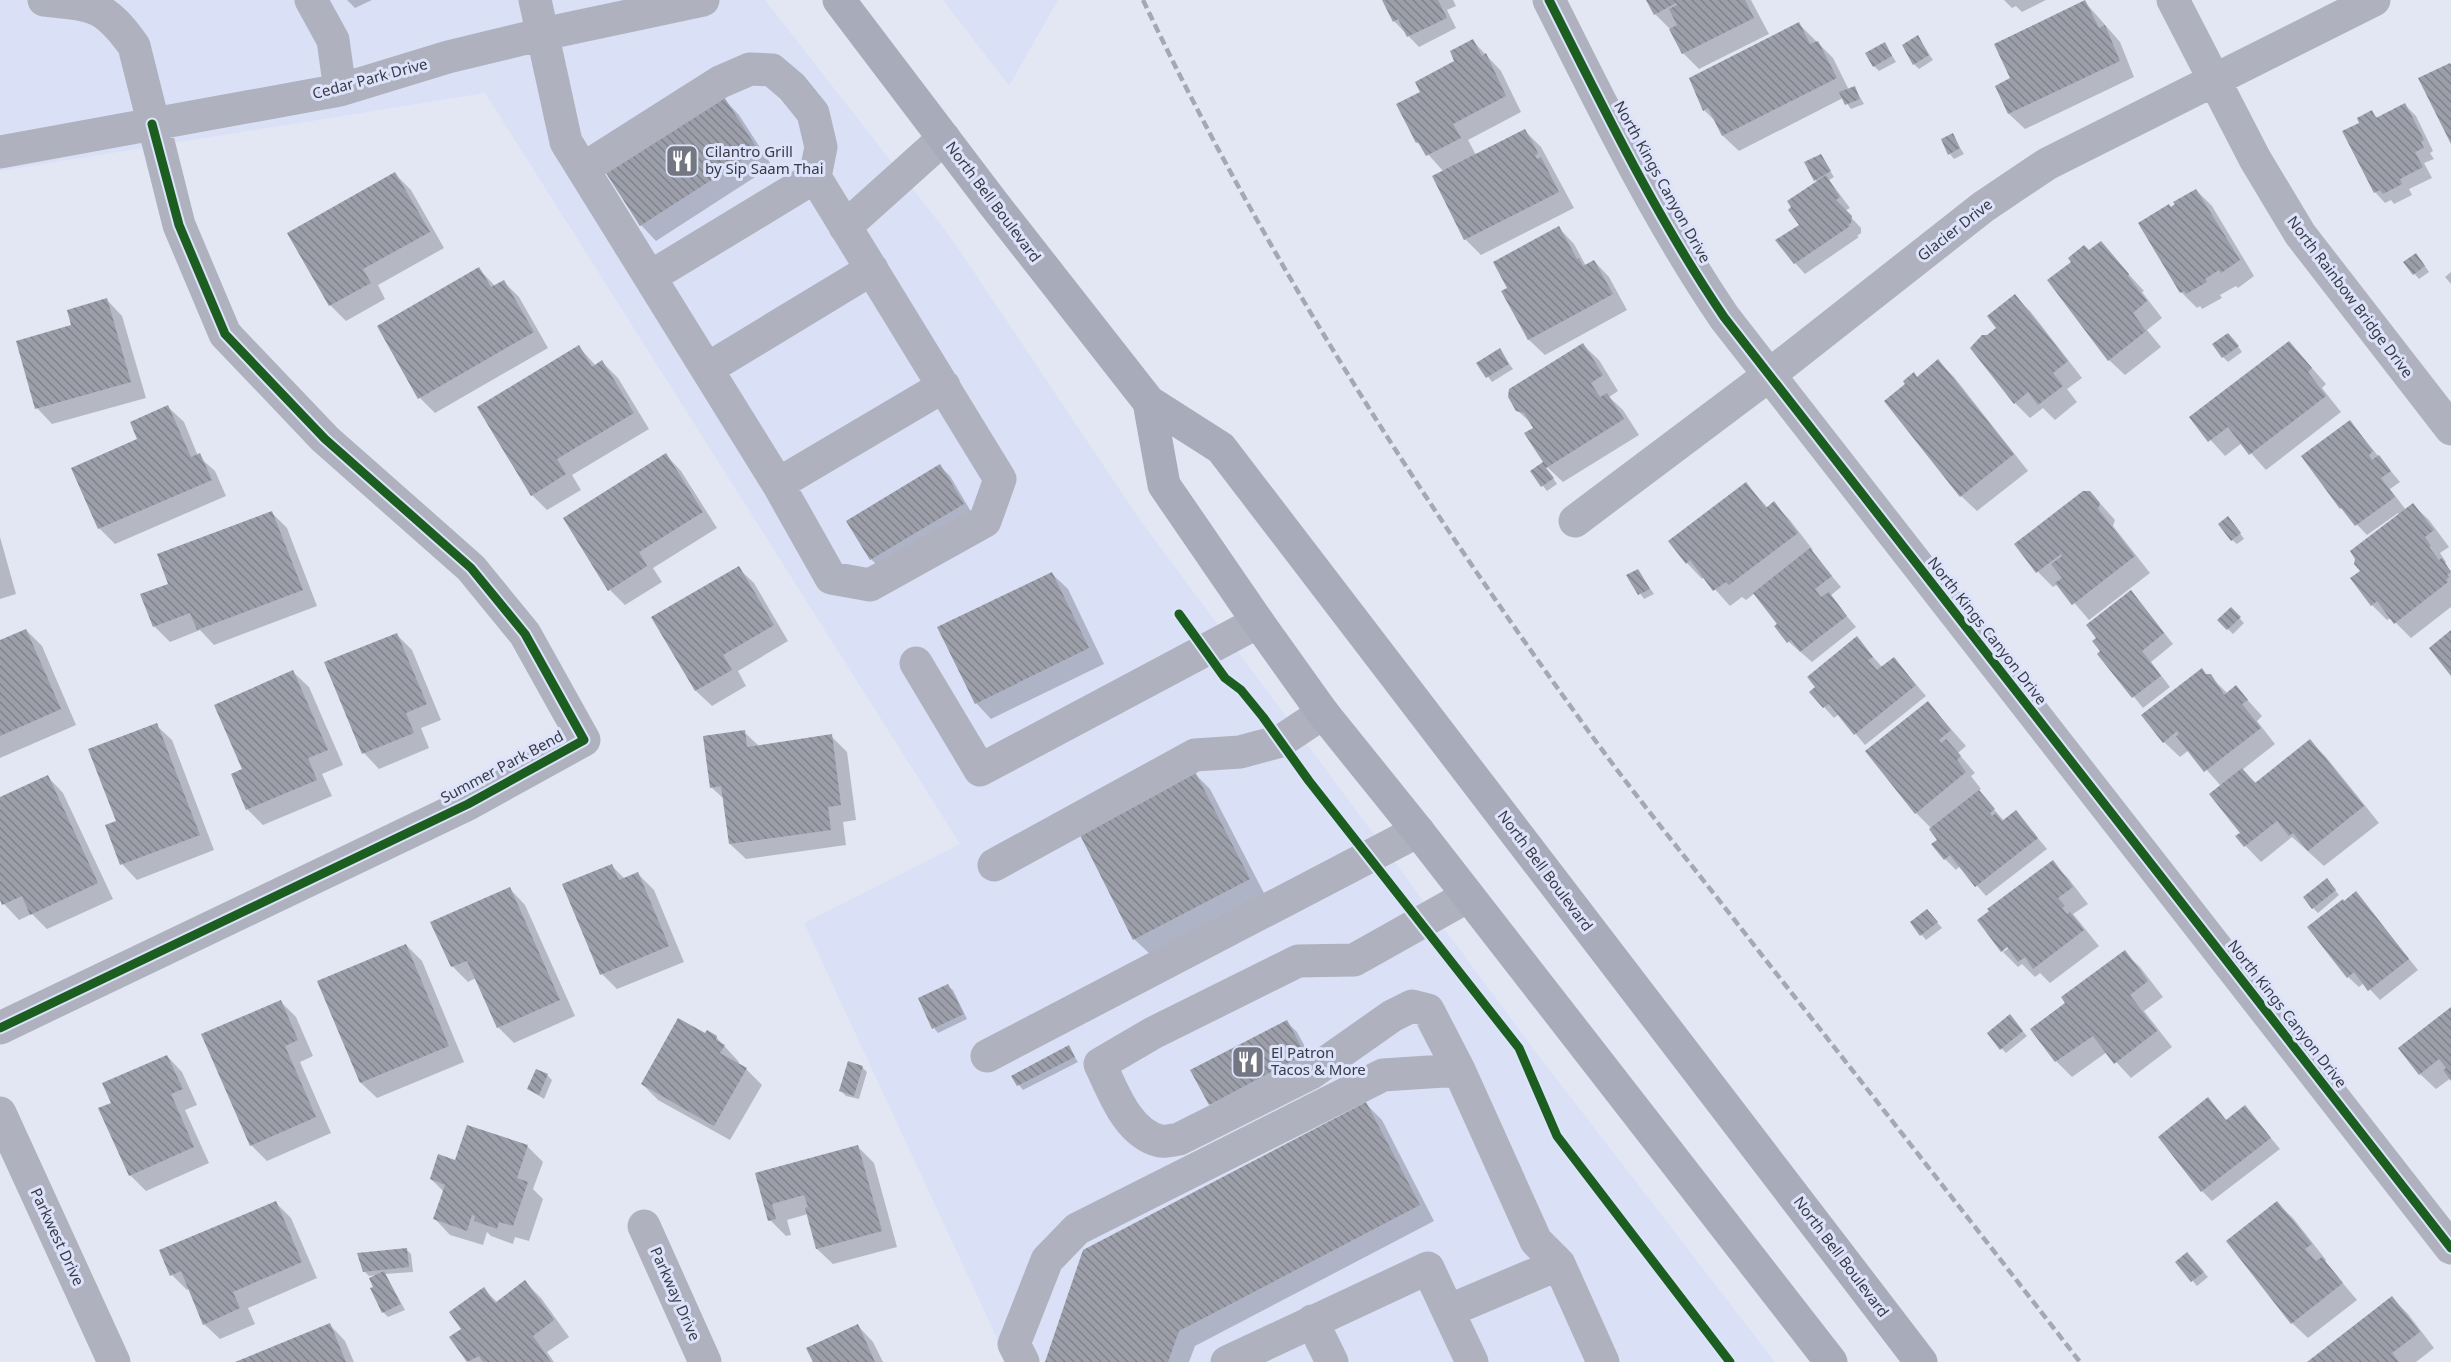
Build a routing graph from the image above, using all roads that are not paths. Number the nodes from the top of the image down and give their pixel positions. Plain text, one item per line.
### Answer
1 (44, 0) edge
2 (311, 0) edge
3 (535, 0) edge
4 (703, 0) edge
5 (839, 0) edge
6 (1549, 0) edge
7 (2174, 0) edge
8 (2374, 0) edge
9 (543, 34) junction
10 (2214, 81) junction
11 (340, 90) junction
12 (152, 124) junction
13 (944, 138) junction
14 (0, 152) edge
15 (584, 169) junction
16 (815, 177) junction
17 (845, 227) junction
18 (872, 269) junction
19 (650, 277) junction
20 (707, 369) junction
21 (1768, 376) junction
22 (944, 386) junction
23 (1149, 402) junction
24 (2451, 429) edge
25 (778, 484) junction
26 (1575, 521) dead end
27 (1258, 622) junction
28 (916, 663) dead end
29 (1323, 713) junction
30 (1418, 831) junction
31 (994, 865) dead end
32 (1468, 896) junction
33 (0, 1028) edge
34 (987, 1056) dead end
35 (1459, 1070) junction
36 (0, 1113) edge
37 (644, 1226) dead end
38 (2451, 1248) edge
39 (1559, 1264) junction
40 (1448, 1311) junction
41 (1312, 1322) junction
42 (114, 1362) edge
43 (705, 1362) edge
44 (1023, 1362) edge
45 (1227, 1362) edge
46 (1332, 1362) edge
47 (1472, 1362) edge
48 (1603, 1362) edge
49 (1831, 1362) edge
50 (1921, 1362) edge

1 - 12 street
2 - 11 street
3 - 9 street
4 - 9 street, Cedar Park Drive
5 - 13 main road, North Bell Boulevard
6 - 21 street, North Kings Canyon Drive
7 - 10 street, North Rainbow Bridge Drive
8 - 10 street, Glacier Drive
9 - 11 street, Cedar Park Drive
9 - 15 street
10 - 21 street, Glacier Drive
10 - 24 street, North Rainbow Bridge Drive
11 - 12 street, Cedar Park Drive
12 - 14 street, Cedar Park Drive
12 - 33 street, Summer Park Bend
13 - 17 street
13 - 23 main road, North Bell Boulevard
15 - 16 street
15 - 19 street
16 - 17 street
16 - 19 street
17 - 18 street
18 - 20 street
18 - 22 street
19 - 20 street
20 - 25 street
21 - 26 street, Glacier Drive
21 - 38 street, North Kings Canyon Drive
22 - 25 street
22 - 25 street
23 - 27 main road, North Bell Boulevard
23 - 50 main road, North Bell Boulevard
27 - 28 street
27 - 29 main road, North Bell Boulevard
29 - 30 main road, North Bell Boulevard
29 - 31 street
30 - 32 main road, North Bell Boulevard
30 - 34 street
32 - 35 street
32 - 49 main road, North Bell Boulevard
35 - 39 street
35 - 44 street
36 - 42 street, Parkwest Drive
37 - 43 street, Parkway Drive
39 - 40 street
39 - 48 street
40 - 41 street
40 - 47 street
41 - 45 street
41 - 46 street

